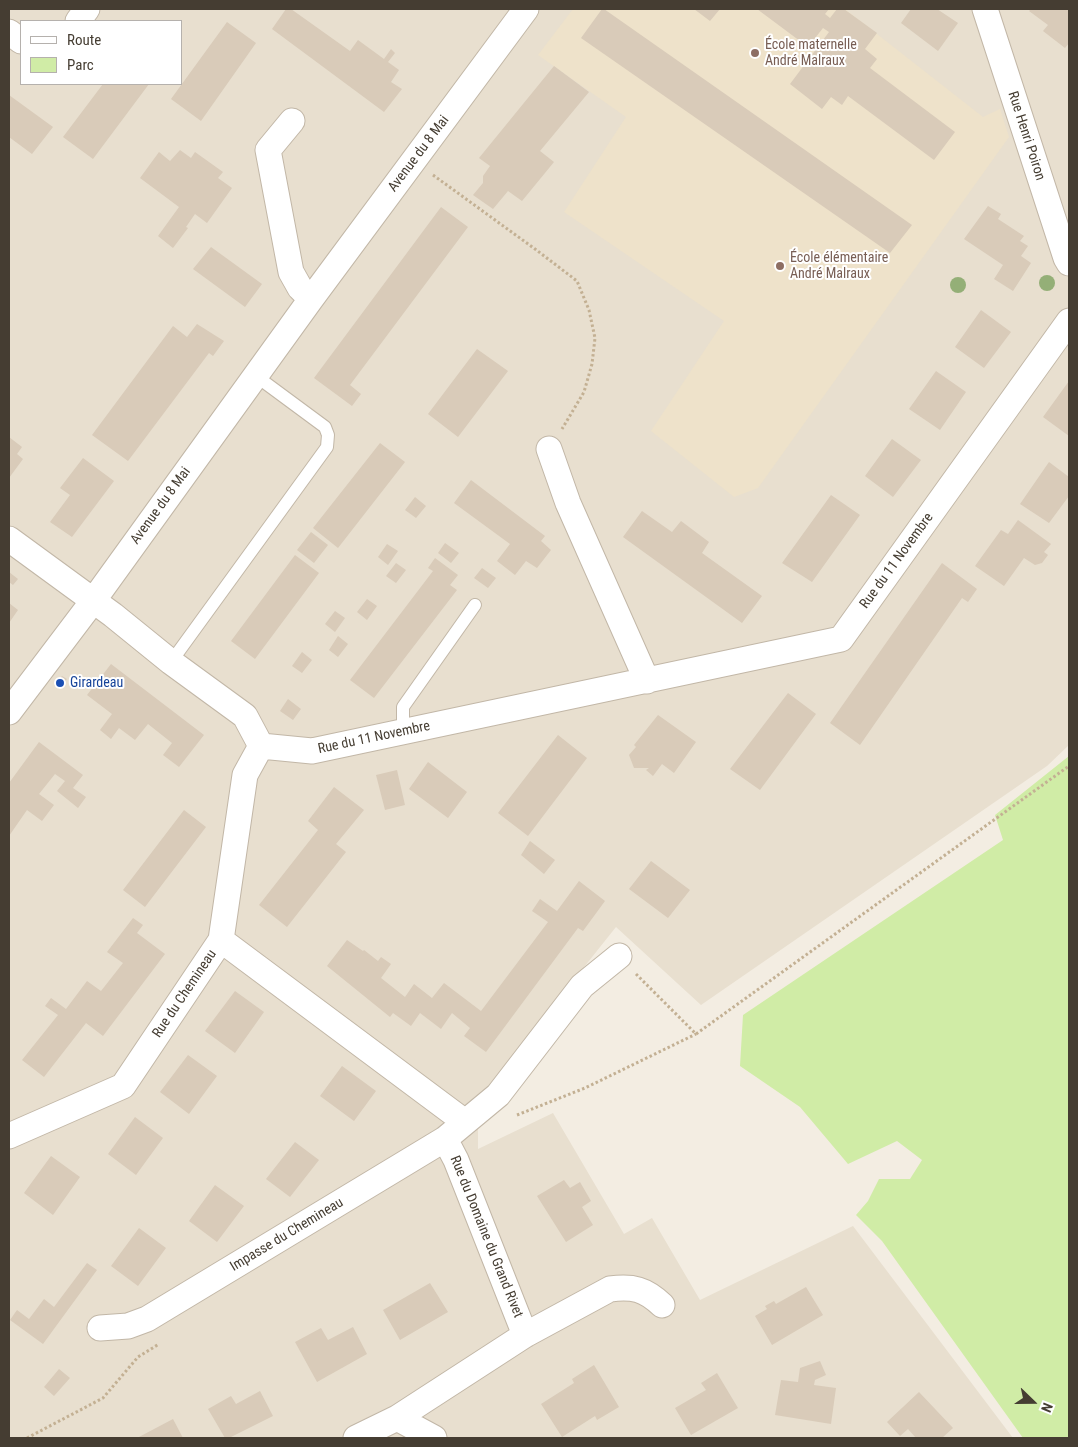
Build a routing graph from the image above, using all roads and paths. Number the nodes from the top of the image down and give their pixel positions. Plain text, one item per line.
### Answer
1 (87, 9) edge
2 (526, 9) edge
3 (985, 9) edge
4 (79, 20) edge
5 (9, 32) edge
6 (20, 40) edge
7 (292, 121) dead end
8 (414, 162) junction
9 (1069, 262) edge
10 (311, 299) junction
11 (1069, 321) edge
12 (256, 376) junction
13 (549, 449) joint
14 (9, 539) edge
15 (93, 601) junction
16 (475, 605) dead end
17 (171, 662) junction
18 (647, 681) junction
19 (9, 712) edge
20 (403, 732) junction
21 (261, 746) junction
22 (1069, 766) edge
23 (1065, 770) junction
24 (1069, 774) edge
25 (221, 940) junction
26 (619, 956) joint
27 (696, 1034) junction
28 (514, 1116) dead end
29 (465, 1122) junction
30 (9, 1136) edge
31 (445, 1139) junction
32 (662, 1305) dead end
33 (100, 1328) dead end
34 (525, 1335) junction
35 (163, 1342) dead end
36 (397, 1418) junction
37 (27, 1438) edge
38 (356, 1438) edge
39 (434, 1438) edge

1 - 4 street
2 - 8 street, Avenue du 8 Mai
3 - 9 street, Rue Henri Poiron
5 - 6 street
7 - 10 street
8 - 10 street, Avenue du 8 Mai
8 - 13 path
10 - 12 street, Avenue du 8 Mai
11 - 18 street, Rue du 11 Novembre
12 - 15 street, Avenue du 8 Mai
12 - 17 lane
13 - 18 street
14 - 15 street
15 - 17 street
15 - 19 street, Avenue du 8 Mai
16 - 20 lane
17 - 21 street
18 - 20 street, Rue du 11 Novembre
20 - 21 street, Rue du 11 Novembre
21 - 25 street, Rue du Chemineau
22 - 23 path
23 - 24 path
23 - 27 path
25 - 29 street
25 - 30 street, Rue du Chemineau
26 - 27 path
26 - 29 street, Impasse du Chemineau
27 - 28 path
29 - 31 street, Impasse du Chemineau
31 - 33 street, Impasse du Chemineau
31 - 34 street, Rue du Domaine du Grand Rivet
32 - 34 street, Rue du Domaine du Grand Rivet
34 - 36 street, Rue du Domaine du Grand Rivet
35 - 37 path
36 - 38 street, Rue du Domaine du Grand Rivet
36 - 39 street

